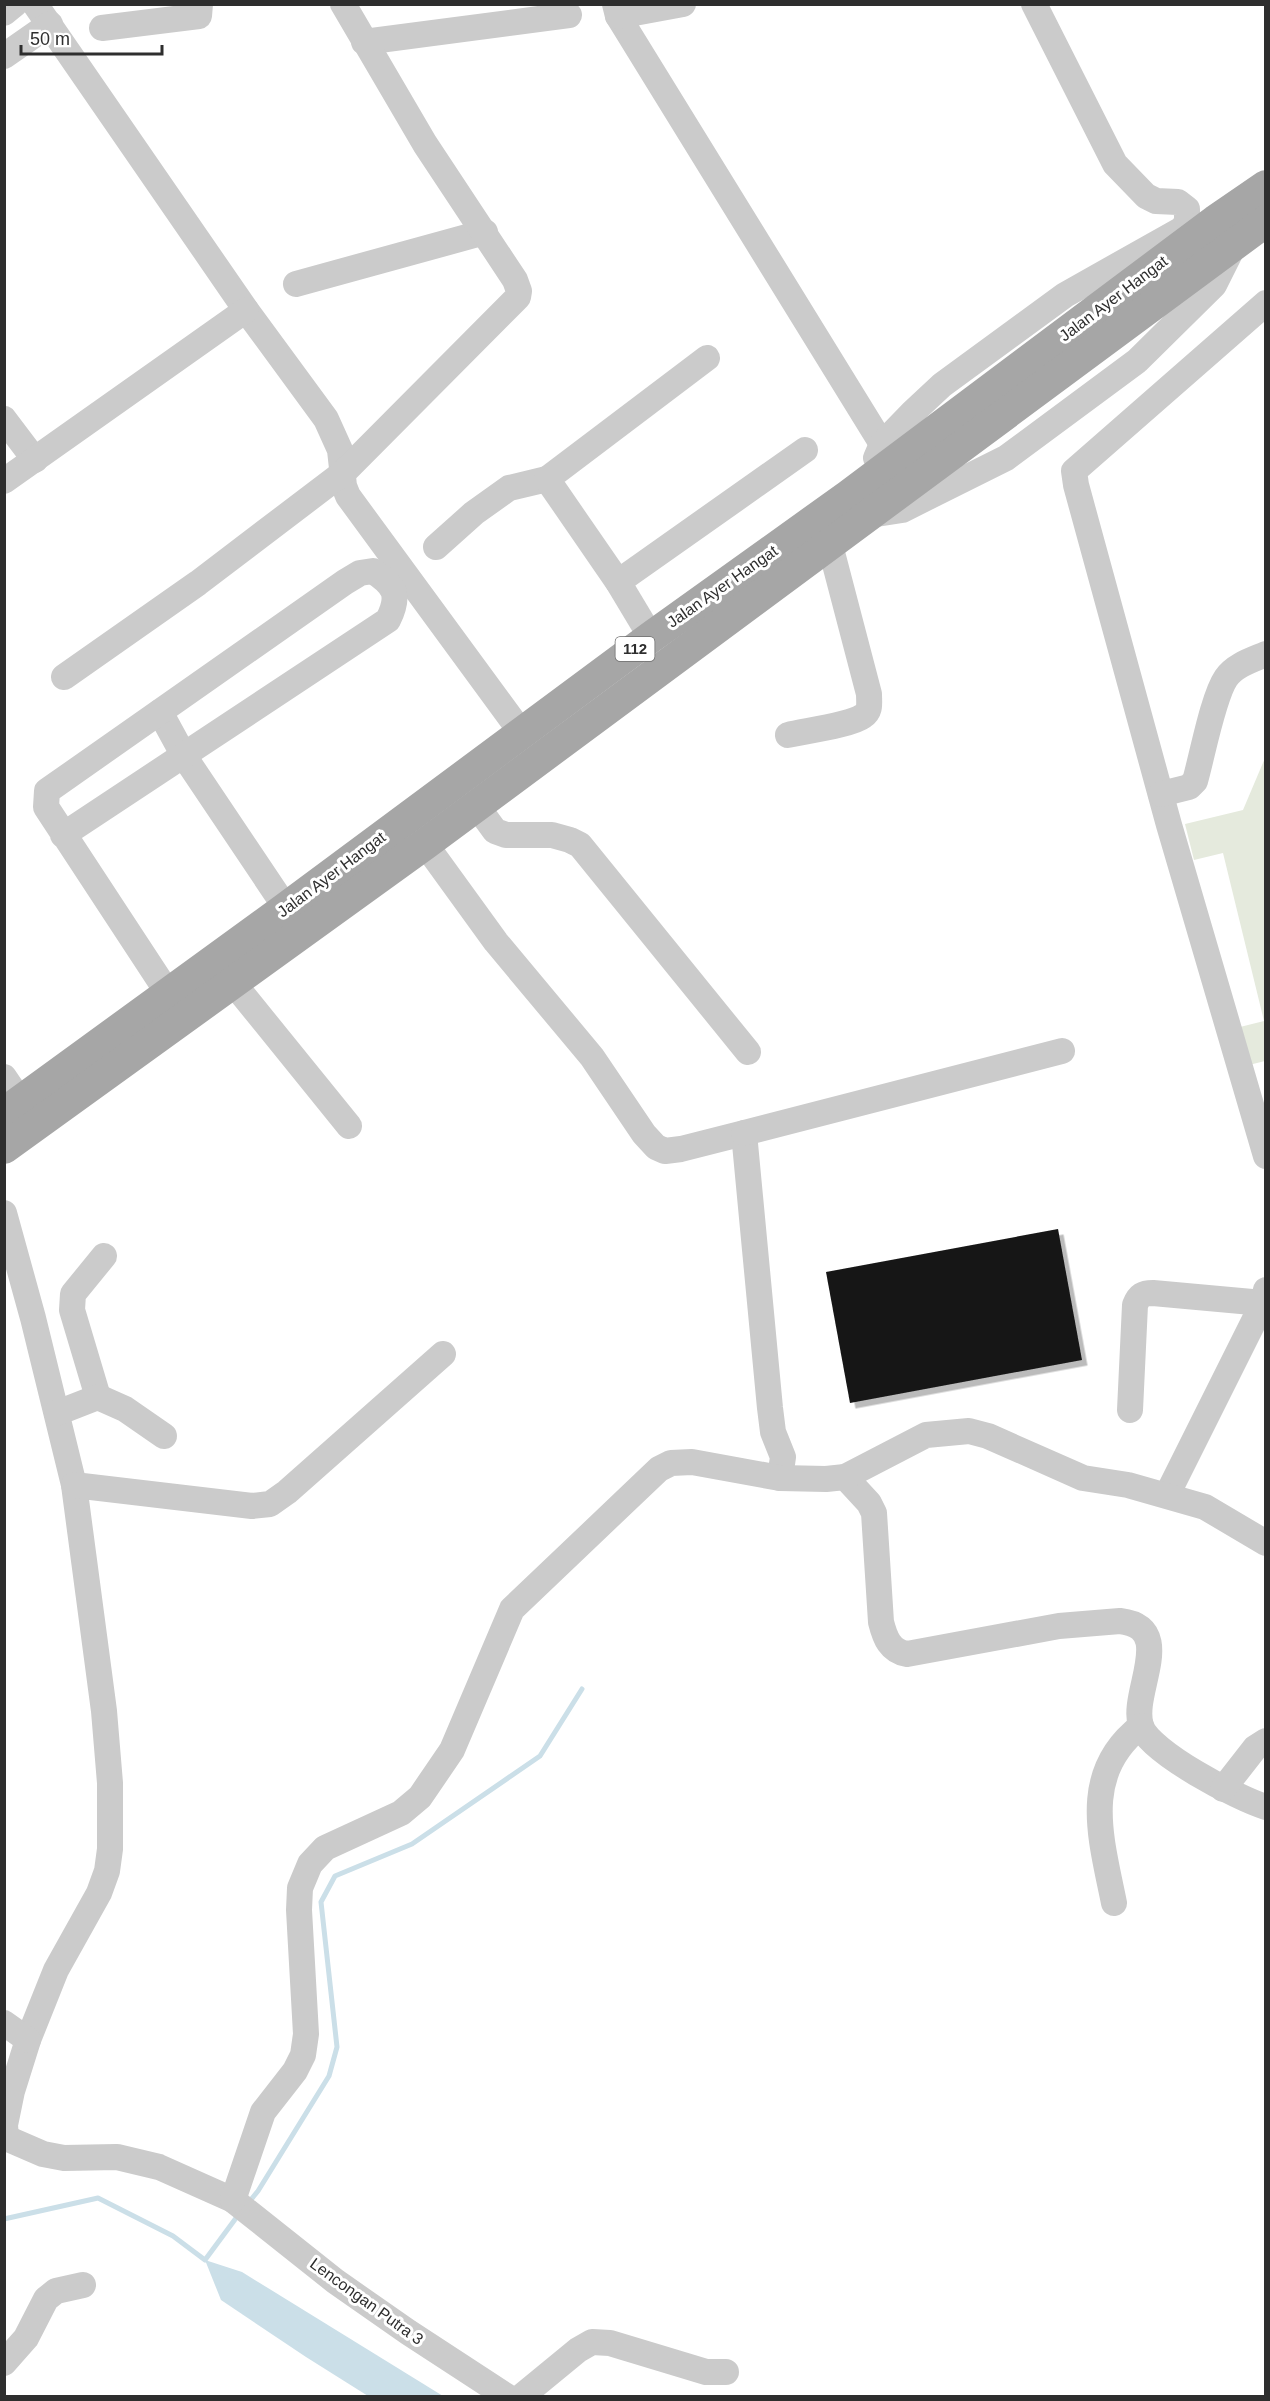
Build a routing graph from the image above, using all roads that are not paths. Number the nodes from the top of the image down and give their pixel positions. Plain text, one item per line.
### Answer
1 (15, 4) edge
2 (200, 4) edge
3 (343, 4) edge
4 (683, 4) edge
5 (1034, 4) edge
6 (616, 10) edge
7 (4, 12) edge
8 (42, 14) edge
9 (569, 15) dead end
10 (102, 28) dead end
11 (364, 42) junction
12 (4, 56) edge
13 (1266, 186) edge
14 (1266, 221) edge
15 (1184, 228) junction
16 (485, 232) junction
17 (1225, 232) junction
18 (296, 284) dead end
19 (1266, 303) edge
20 (246, 310) junction
21 (707, 358) dead end
22 (4, 419) edge
23 (882, 444) junction
24 (805, 450) dead end
25 (34, 460) junction
26 (344, 472) junction
27 (547, 479) junction
28 (4, 481) edge
29 (858, 506) junction
30 (830, 545) junction
31 (436, 547) dead end
32 (618, 582) junction
33 (651, 637) junction
34 (1266, 654) edge
35 (64, 677) dead end
36 (160, 712) junction
37 (521, 732) junction
38 (788, 735) dead end
39 (184, 756) junction
40 (1161, 794) junction
41 (476, 805) junction
42 (63, 836) junction
43 (425, 844) junction
44 (286, 908) junction
45 (234, 984) junction
46 (168, 993) junction
47 (1062, 1051) dead end
48 (748, 1052) dead end
49 (10, 1097) edge
50 (349, 1126) dead end
51 (744, 1133) junction
52 (4, 1148) edge
53 (1266, 1155) edge
54 (4, 1213) edge
55 (104, 1256) dead end
56 (1264, 1296) edge
57 (443, 1354) dead end
58 (98, 1397) junction
59 (1130, 1410) dead end
60 (57, 1413) junction
61 (164, 1436) dead end
62 (845, 1477) junction
63 (780, 1478) junction
64 (74, 1485) junction
65 (1167, 1495) junction
66 (1266, 1543) edge
67 (1141, 1726) junction
68 (1266, 1741) edge
69 (1223, 1788) junction
70 (1266, 1807) edge
71 (1114, 1903) dead end
72 (4, 2023) edge
73 (28, 2040) junction
74 (5, 2138) edge
75 (242, 2207) junction
76 (83, 2285) dead end
77 (4, 2363) edge
78 (726, 2372) dead end
79 (506, 2397) edge
80 (522, 2397) edge

1 - 7 street
2 - 10 street
3 - 11 street
4 - 6 street
5 - 15 street
6 - 23 street
8 - 12 street
8 - 20 street
9 - 11 street
11 - 16 street
13 - 17 main road, Jalan Ayer Hangat / 112
14 - 17 main road, Jalan Ayer Hangat / 112
15 - 17 street
15 - 23 street
16 - 18 street
16 - 26 street
17 - 29 main road, Jalan Ayer Hangat / 112
17 - 29 street
19 - 40 street
20 - 25 street
20 - 26 street
21 - 27 street
22 - 25 street
23 - 29 street
24 - 32 street
25 - 28 street
26 - 35 street
26 - 37 street
27 - 31 street
27 - 32 street
29 - 30 main road, Jalan Ayer Hangat / 112
29 - 33 main road, Jalan Ayer Hangat / 112
30 - 38 street
30 - 41 main road, Jalan Ayer Hangat / 112
32 - 33 street
33 - 37 main road, Jalan Ayer Hangat / 112
34 - 40 street
36 - 39 street
36 - 39 street
36 - 42 street
37 - 44 main road, Jalan Ayer Hangat / 112
39 - 42 street
39 - 44 street
40 - 53 street
41 - 43 main road, Jalan Ayer Hangat / 112
41 - 48 street
42 - 46 street
43 - 45 main road, Jalan Ayer Hangat / 112
43 - 51 street
44 - 46 main road, Jalan Ayer Hangat / 112
45 - 50 street
45 - 52 main road, Jalan Ayer Hangat / 112
46 - 49 main road, Jalan Ayer Hangat / 112
47 - 51 street
51 - 63 street
54 - 60 street
55 - 58 street
56 - 59 street
56 - 65 street
57 - 64 street
58 - 60 street
58 - 61 street
60 - 64 street
62 - 63 street
62 - 65 street
62 - 67 street
63 - 75 street
64 - 73 street
65 - 66 street
67 - 69 street
67 - 71 street
68 - 69 street
69 - 70 street
72 - 73 street
73 - 74 street
74 - 75 street, Lencongan Putra 3
75 - 79 street, Lencongan Putra 3
76 - 77 street
78 - 80 street

